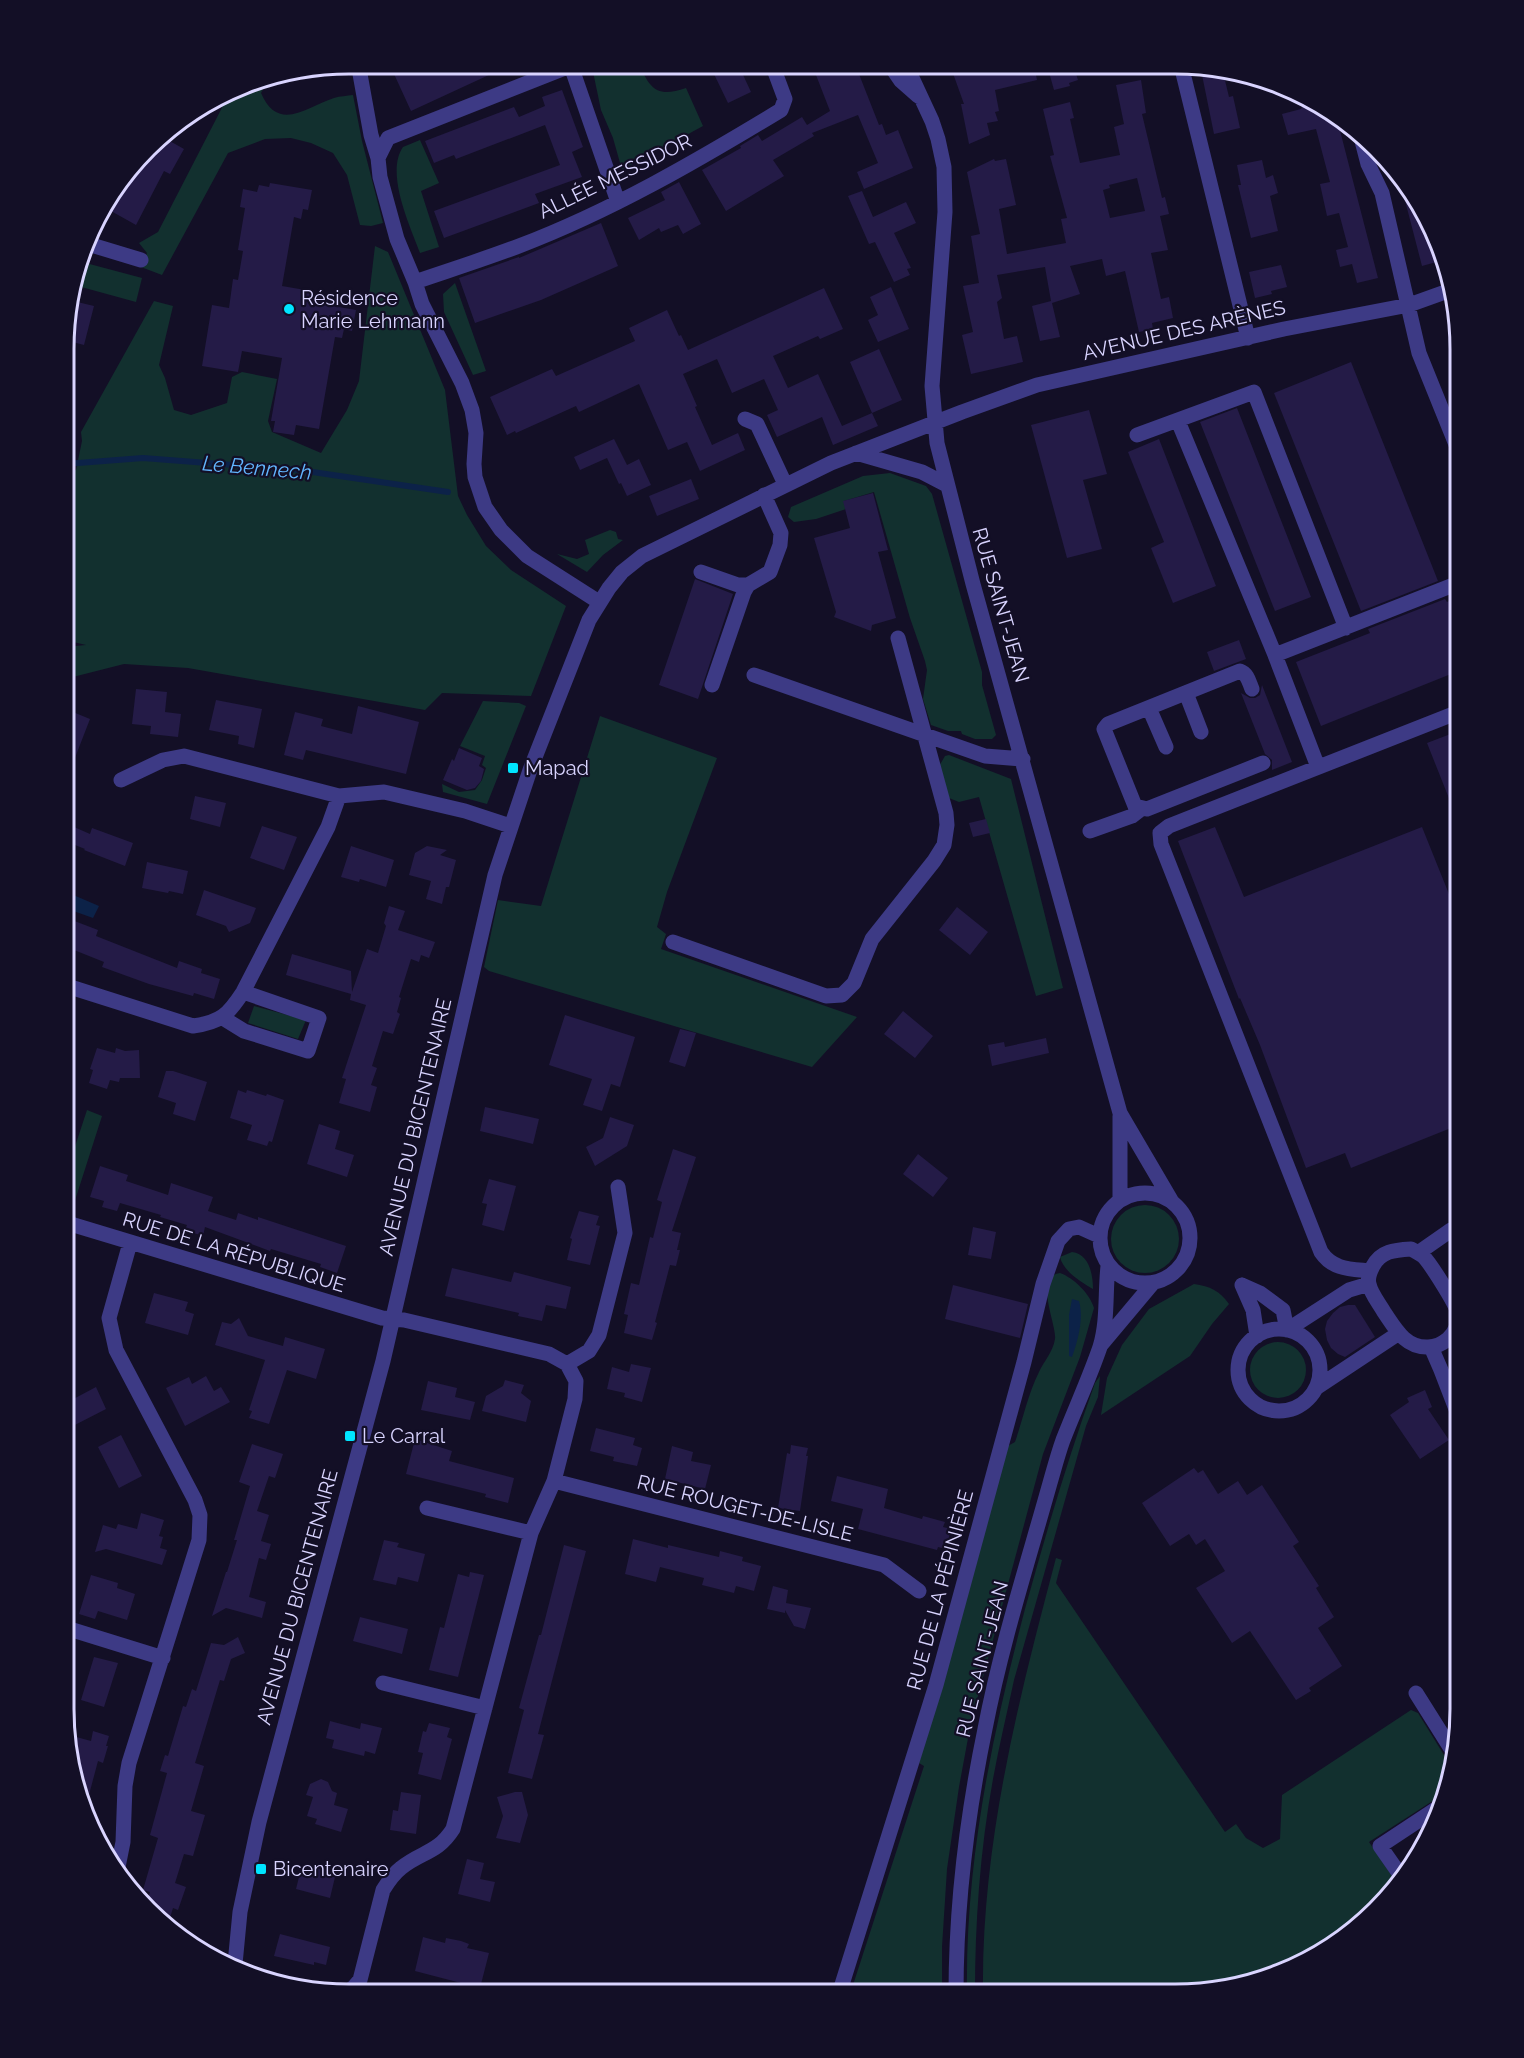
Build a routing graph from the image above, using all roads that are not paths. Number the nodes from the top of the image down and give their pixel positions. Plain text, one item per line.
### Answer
1 (359, 74) edge
2 (550, 74) edge
3 (576, 74) edge
4 (776, 74) edge
5 (896, 74) edge
6 (910, 74) edge
7 (1183, 74) edge
8 (922, 100) junction
9 (1364, 148) edge
10 (378, 158) junction
11 (618, 202) junction
12 (93, 246) edge
13 (141, 260) dead end
14 (416, 282) junction
15 (1444, 292) edge
16 (1409, 305) junction
17 (1248, 338) junction
18 (746, 419) dead end
19 (1178, 421) junction
20 (934, 423) junction
21 (1450, 430) edge
22 (1137, 435) dead end
23 (856, 453) junction
24 (785, 484) junction
25 (947, 485) junction
26 (764, 495) junction
27 (700, 572) dead end
28 (748, 585) junction
29 (1450, 586) edge
30 (599, 602) junction
31 (1346, 628) junction
32 (898, 638) dead end
33 (1275, 655) junction
34 (754, 675) dead end
35 (712, 686) dead end
36 (1252, 689) dead end
37 (1186, 693) junction
38 (1149, 708) junction
39 (1450, 715) edge
40 (1201, 732) dead end
41 (923, 734) junction
42 (1166, 747) dead end
43 (1023, 759) junction
44 (1263, 763) dead end
45 (1318, 767) junction
46 (121, 780) dead end
47 (339, 796) junction
48 (1141, 809) junction
49 (510, 826) junction
50 (1090, 831) dead end
51 (673, 942) dead end
52 (74, 988) edge
53 (243, 992) junction
54 (223, 1018) junction
55 (1120, 1113) junction
56 (618, 1187) dead end
57 (1120, 1200) junction
58 (1170, 1200) junction
59 (74, 1225) edge
60 (1450, 1231) edge
61 (1099, 1236) junction
62 (130, 1243) junction
63 (1418, 1253) junction
64 (1108, 1266) junction
65 (1369, 1278) junction
66 (1153, 1283) junction
67 (1450, 1296) edge
68 (393, 1319) junction
69 (1287, 1330) junction
70 (1399, 1333) junction
71 (1257, 1336) junction
72 (1450, 1338) edge
73 (1100, 1345) junction
74 (1431, 1347) junction
75 (567, 1364) junction
76 (1316, 1388) junction
77 (1450, 1394) edge
78 (554, 1481) junction
79 (428, 1508) dead end
80 (531, 1533) junction
81 (919, 1591) dead end
82 (74, 1630) edge
83 (163, 1658) junction
84 (384, 1683) dead end
85 (1416, 1693) dead end
86 (485, 1708) junction
87 (1448, 1744) edge
88 (1431, 1813) edge
89 (119, 1861) edge
90 (1397, 1872) edge
91 (235, 1960) edge
92 (357, 1984) edge
93 (842, 1984) edge
94 (956, 1984) edge

1 - 10 street
2 - 10 street
3 - 11 street
4 - 11 street, ALLÉE MESSIDOR
5 - 8 street, RUE SAINT-JEAN
6 - 8 street, RUE SAINT-JEAN
7 - 17 street
8 - 20 street, RUE SAINT-JEAN
9 - 16 street
10 - 14 street
11 - 14 street, ALLÉE MESSIDOR
12 - 13 street
14 - 30 street
15 - 16 street, AVENUE DES ARÈNES
16 - 17 street, AVENUE DES ARÈNES
16 - 21 street
17 - 20 street, AVENUE DES ARÈNES
18 - 24 street
19 - 22 street
19 - 31 street
19 - 33 street
20 - 23 street, AVENUE DU BICENTENAIRE
20 - 25 street, RUE SAINT-JEAN
23 - 24 street, AVENUE DU BICENTENAIRE
23 - 25 street
24 - 26 street, AVENUE DU BICENTENAIRE
25 - 43 street, RUE SAINT-JEAN
26 - 28 street
26 - 30 street, AVENUE DU BICENTENAIRE
27 - 28 street
28 - 35 street
29 - 31 street
30 - 49 street, AVENUE DU BICENTENAIRE
31 - 33 street
32 - 41 street
33 - 45 street
34 - 41 street
36 - 37 street
37 - 38 street
37 - 40 street
38 - 42 street
38 - 48 street
39 - 45 street
41 - 43 street
41 - 51 street
43 - 55 street, RUE SAINT-JEAN
44 - 48 street
45 - 65 street
46 - 47 street
47 - 49 street
47 - 53 street
48 - 50 street
49 - 68 street, AVENUE DU BICENTENAIRE
52 - 54 street
53 - 54 street
53 - 54 street
55 - 57 street, RUE SAINT-JEAN
55 - 58 street, RUE SAINT-JEAN
56 - 75 street
57 - 58 street
57 - 61 street
58 - 66 street
59 - 62 street, RUE DE LA RÉPUBLIQUE
60 - 63 street
61 - 64 street
61 - 93 street, RUE DE LA PÉPINIÈRE
62 - 68 street, RUE DE LA RÉPUBLIQUE
62 - 83 street
63 - 65 street
63 - 67 street
64 - 66 street
64 - 73 street, RUE SAINT-JEAN
65 - 69 street
65 - 70 street
66 - 73 street, RUE SAINT-JEAN
68 - 75 street, RUE DE LA RÉPUBLIQUE
68 - 91 street, AVENUE DU BICENTENAIRE
69 - 71 street
69 - 71 street
69 - 76 street
70 - 74 street
70 - 76 street
71 - 76 street
72 - 74 street
73 - 94 street, RUE SAINT-JEAN
74 - 77 street
75 - 78 street
78 - 80 street
78 - 81 street, RUE ROUGET-DE-LISLE
79 - 80 street
80 - 86 street
82 - 83 street
83 - 89 street
84 - 86 street
85 - 87 street
86 - 92 street
88 - 90 street

